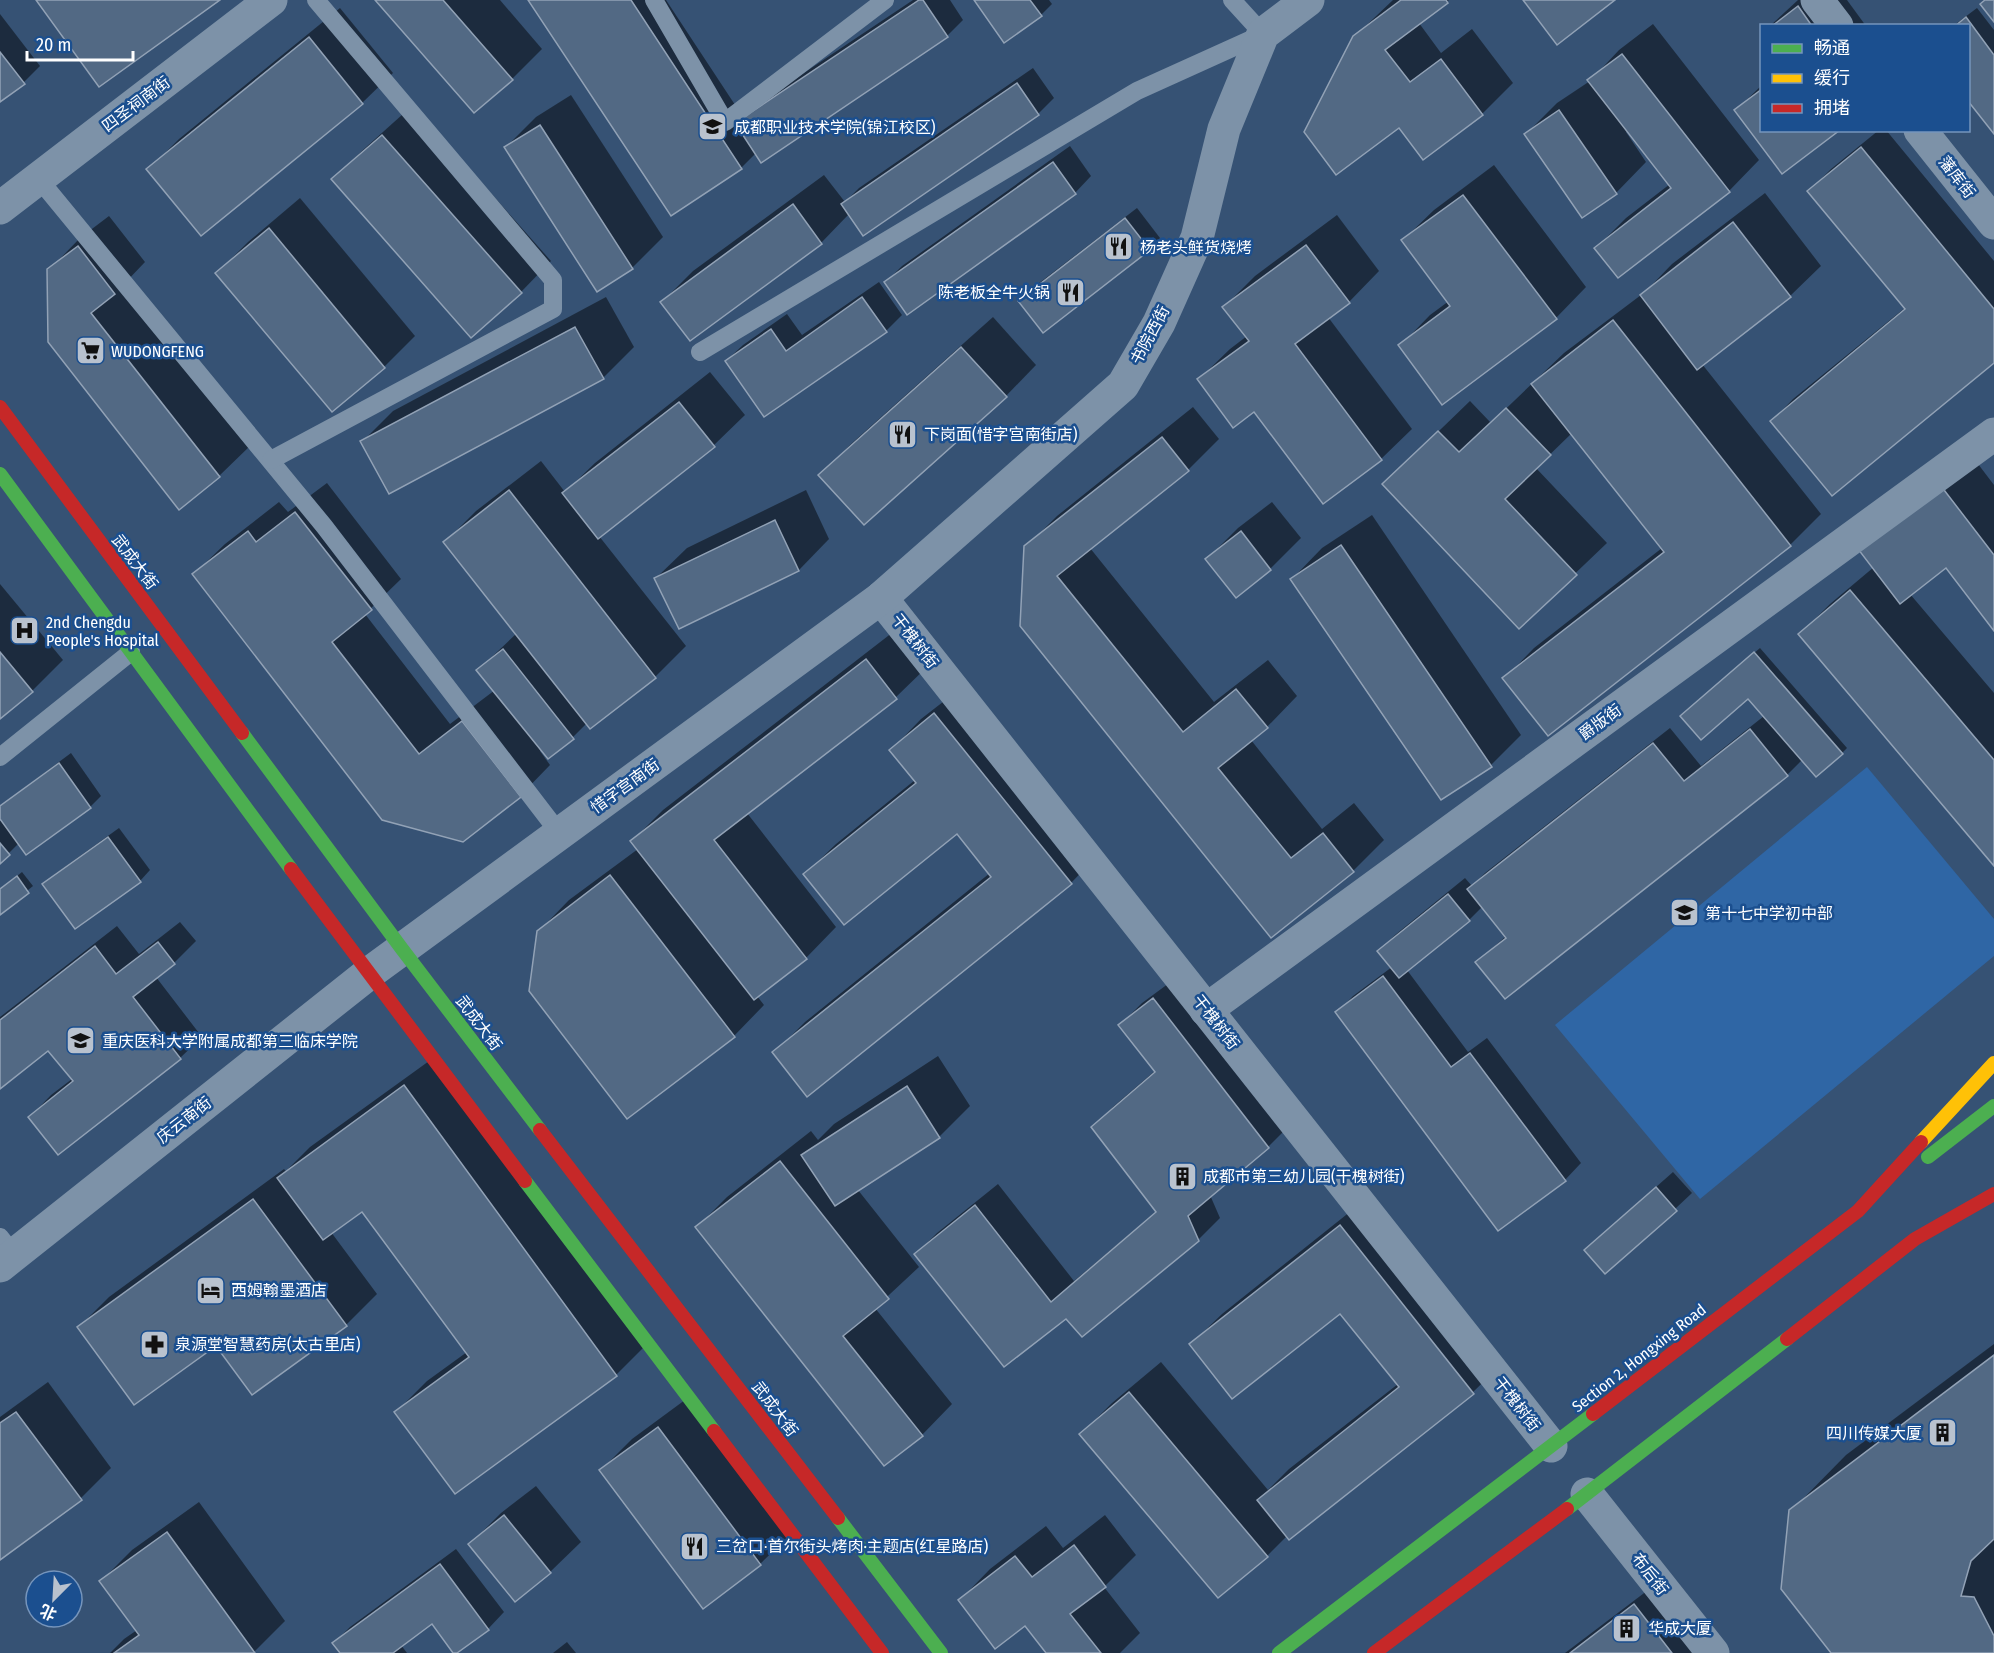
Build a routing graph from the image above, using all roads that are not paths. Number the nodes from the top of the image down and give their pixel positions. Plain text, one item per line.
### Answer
1 (272, 0) edge
2 (316, 0) edge
3 (654, 0) edge
4 (885, 0) edge
5 (1232, 0) edge
6 (1308, 0) edge
7 (1817, 0) edge
8 (1835, 24) edge
9 (1263, 34) junction
10 (1922, 132) edge
11 (38, 178) junction
12 (0, 207) edge
13 (1994, 223) edge
14 (700, 352) dead end
15 (0, 407) edge
16 (1994, 434) edge
17 (271, 460) junction
18 (0, 474) edge
19 (881, 598) junction
20 (131, 652) junction
21 (0, 757) edge
22 (560, 834) junction
23 (402, 949) junction
24 (368, 974) junction
25 (1206, 1010) junction
26 (1994, 1063) edge
27 (1994, 1106) edge
28 (1990, 1189) edge
29 (1858, 1211) junction
30 (5, 1253) edge
31 (1551, 1446) junction
32 (1587, 1494) junction
33 (882, 1653) edge
34 (941, 1653) edge
35 (1279, 1653) edge
36 (1374, 1653) edge
37 (1713, 1653) edge

1 - 11 street, 四圣祠南街
2 - 17 lane
3 - 4 lane
5 - 9 lane
6 - 9 street
7 - 8 street
9 - 14 lane
9 - 19 street, 书院西街
10 - 13 street, 藩库街
11 - 12 street, 四圣祠南街
11 - 17 lane
15 - 23 main road, 武成大街
16 - 25 street, 爵版街
17 - 22 lane
18 - 20 main road
19 - 22 street, 惜字宫南街
19 - 25 street, 干槐树街
20 - 21 lane
20 - 24 main road
22 - 23 street, 惜字宫南街
23 - 24 street, 惜字宫南街
23 - 34 main road, 武成大街
24 - 30 street, 庆云南街
24 - 33 main road
25 - 31 street, 干槐树街
26 - 29 main road, Section 2, Hongxing Road
27 - 29 main road
28 - 32 main road
29 - 31 main road, Section 2, Hongxing Road
31 - 35 main road, Section 2, Hongxing Road
32 - 36 main road
32 - 37 street, 布后街

